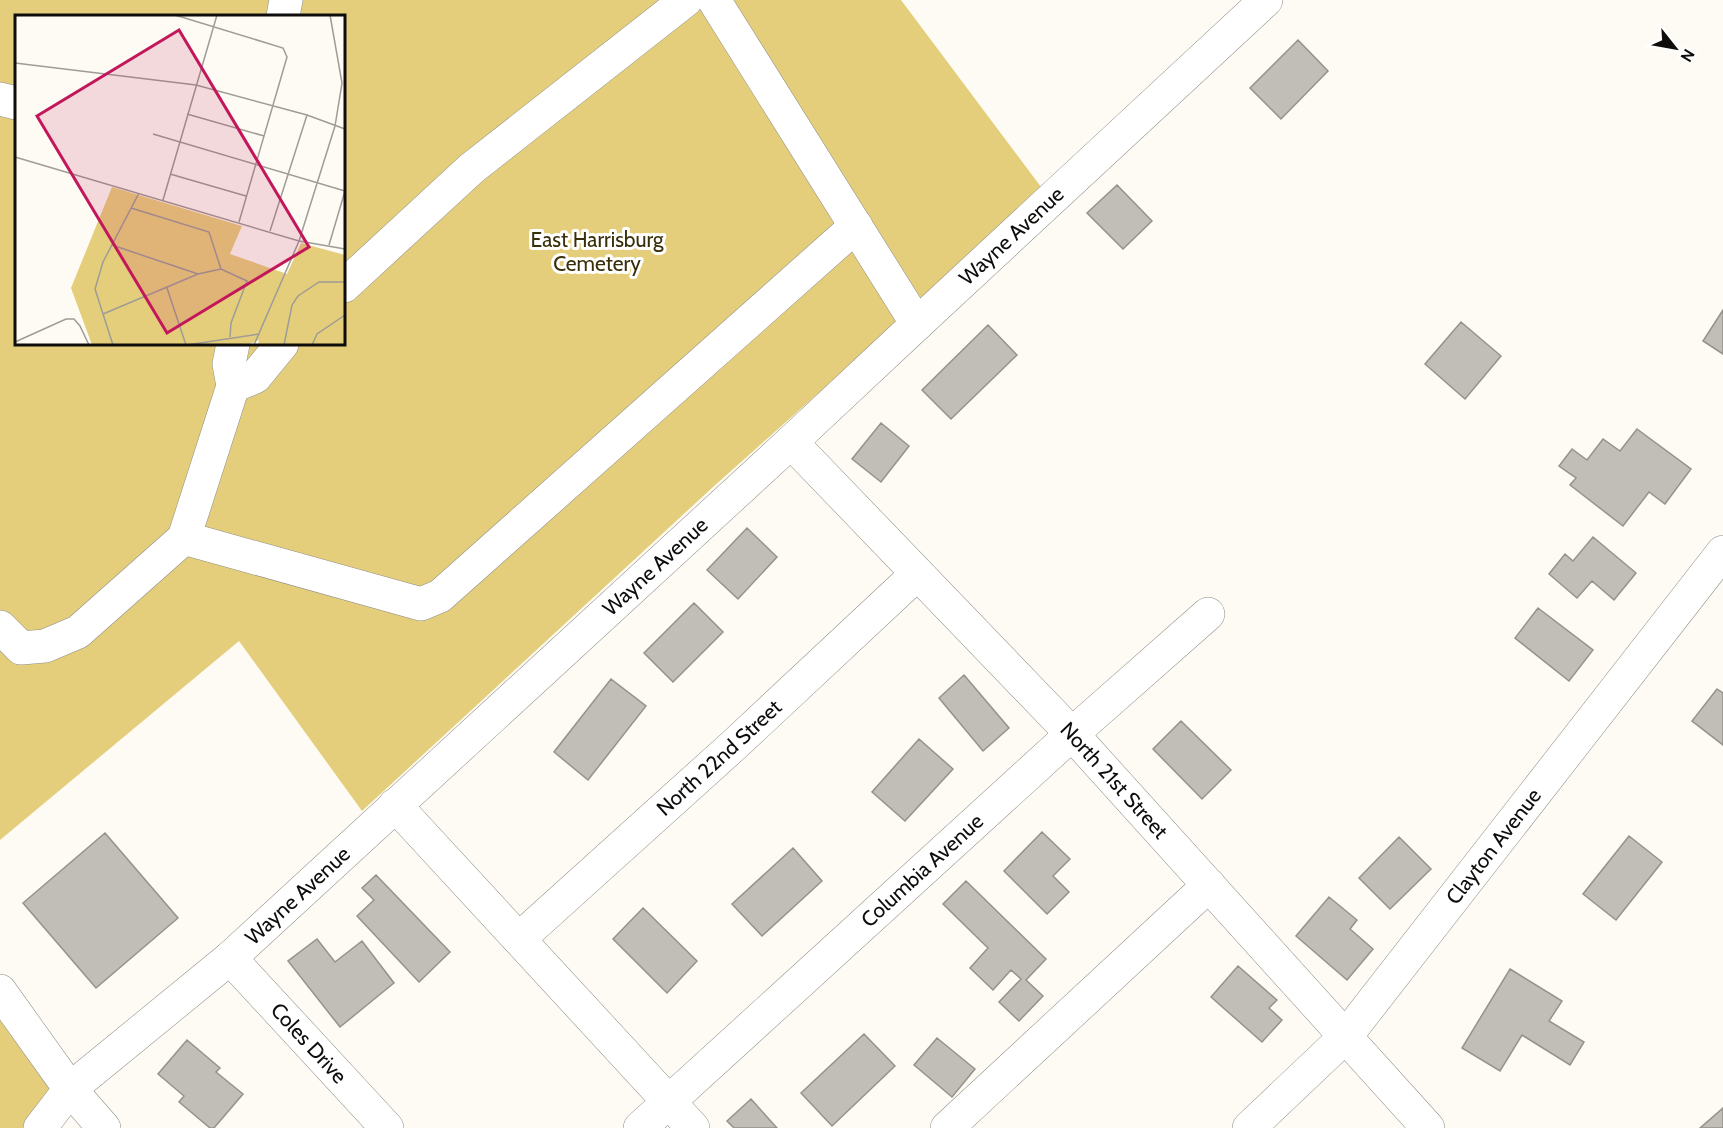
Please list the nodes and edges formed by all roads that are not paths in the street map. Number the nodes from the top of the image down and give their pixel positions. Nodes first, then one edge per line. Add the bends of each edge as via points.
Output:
1 (286, 0) edge
2 (686, 0) edge
3 (714, 0) edge
4 (1266, 0) edge
5 (284, 15) edge
6 (0, 99) edge
7 (15, 103) edge
8 (856, 226) junction
9 (345, 285) edge
10 (917, 324) junction
11 (232, 345) edge
12 (281, 345) edge
13 (233, 386) junction
14 (791, 442) junction
15 (184, 538) junction
16 (1723, 552) edge
17 (917, 574) junction
18 (1208, 614) dead end
19 (0, 627) edge
20 (1072, 734) junction
21 (395, 805) junction
22 (1209, 885) junction
23 (519, 939) junction
24 (230, 958) junction
25 (0, 991) edge
26 (1346, 1036) junction
27 (70, 1089) junction
28 (668, 1100) junction
29 (40, 1128) edge
30 (104, 1128) edge
31 (387, 1128) edge
32 (640, 1128) edge
33 (693, 1128) edge
34 (947, 1128) edge
35 (1249, 1128) edge
36 (1428, 1128) edge

1 - 5 street
2 - 9 street via 471,168
3 - 8 street
4 - 10 street, Wayne Avenue
6 - 7 street
8 - 10 street
8 - 15 street via 440,596 421,604
10 - 14 street, Wayne Avenue
11 - 13 street via 229,364
12 - 13 street via 255,377
13 - 15 street
14 - 17 street, North 21st Street
14 - 21 street, Wayne Avenue
15 - 19 street via 78,632 45,646 21,648
16 - 26 street, Clayton Avenue
17 - 20 street, North 21st Street
17 - 23 street, North 22nd Street
18 - 20 street, Columbia Avenue
20 - 22 street, North 21st Street
20 - 28 street, Columbia Avenue
21 - 23 street
21 - 24 street, Wayne Avenue
22 - 26 street, North 21st Street
22 - 34 street
23 - 28 street
24 - 27 street, Wayne Avenue
24 - 31 street, Coles Drive
25 - 27 street
26 - 35 street, Clayton Avenue
26 - 36 street, North 21st Street
27 - 29 street, Wayne Avenue
27 - 30 street
28 - 32 street, Columbia Avenue
28 - 33 street

